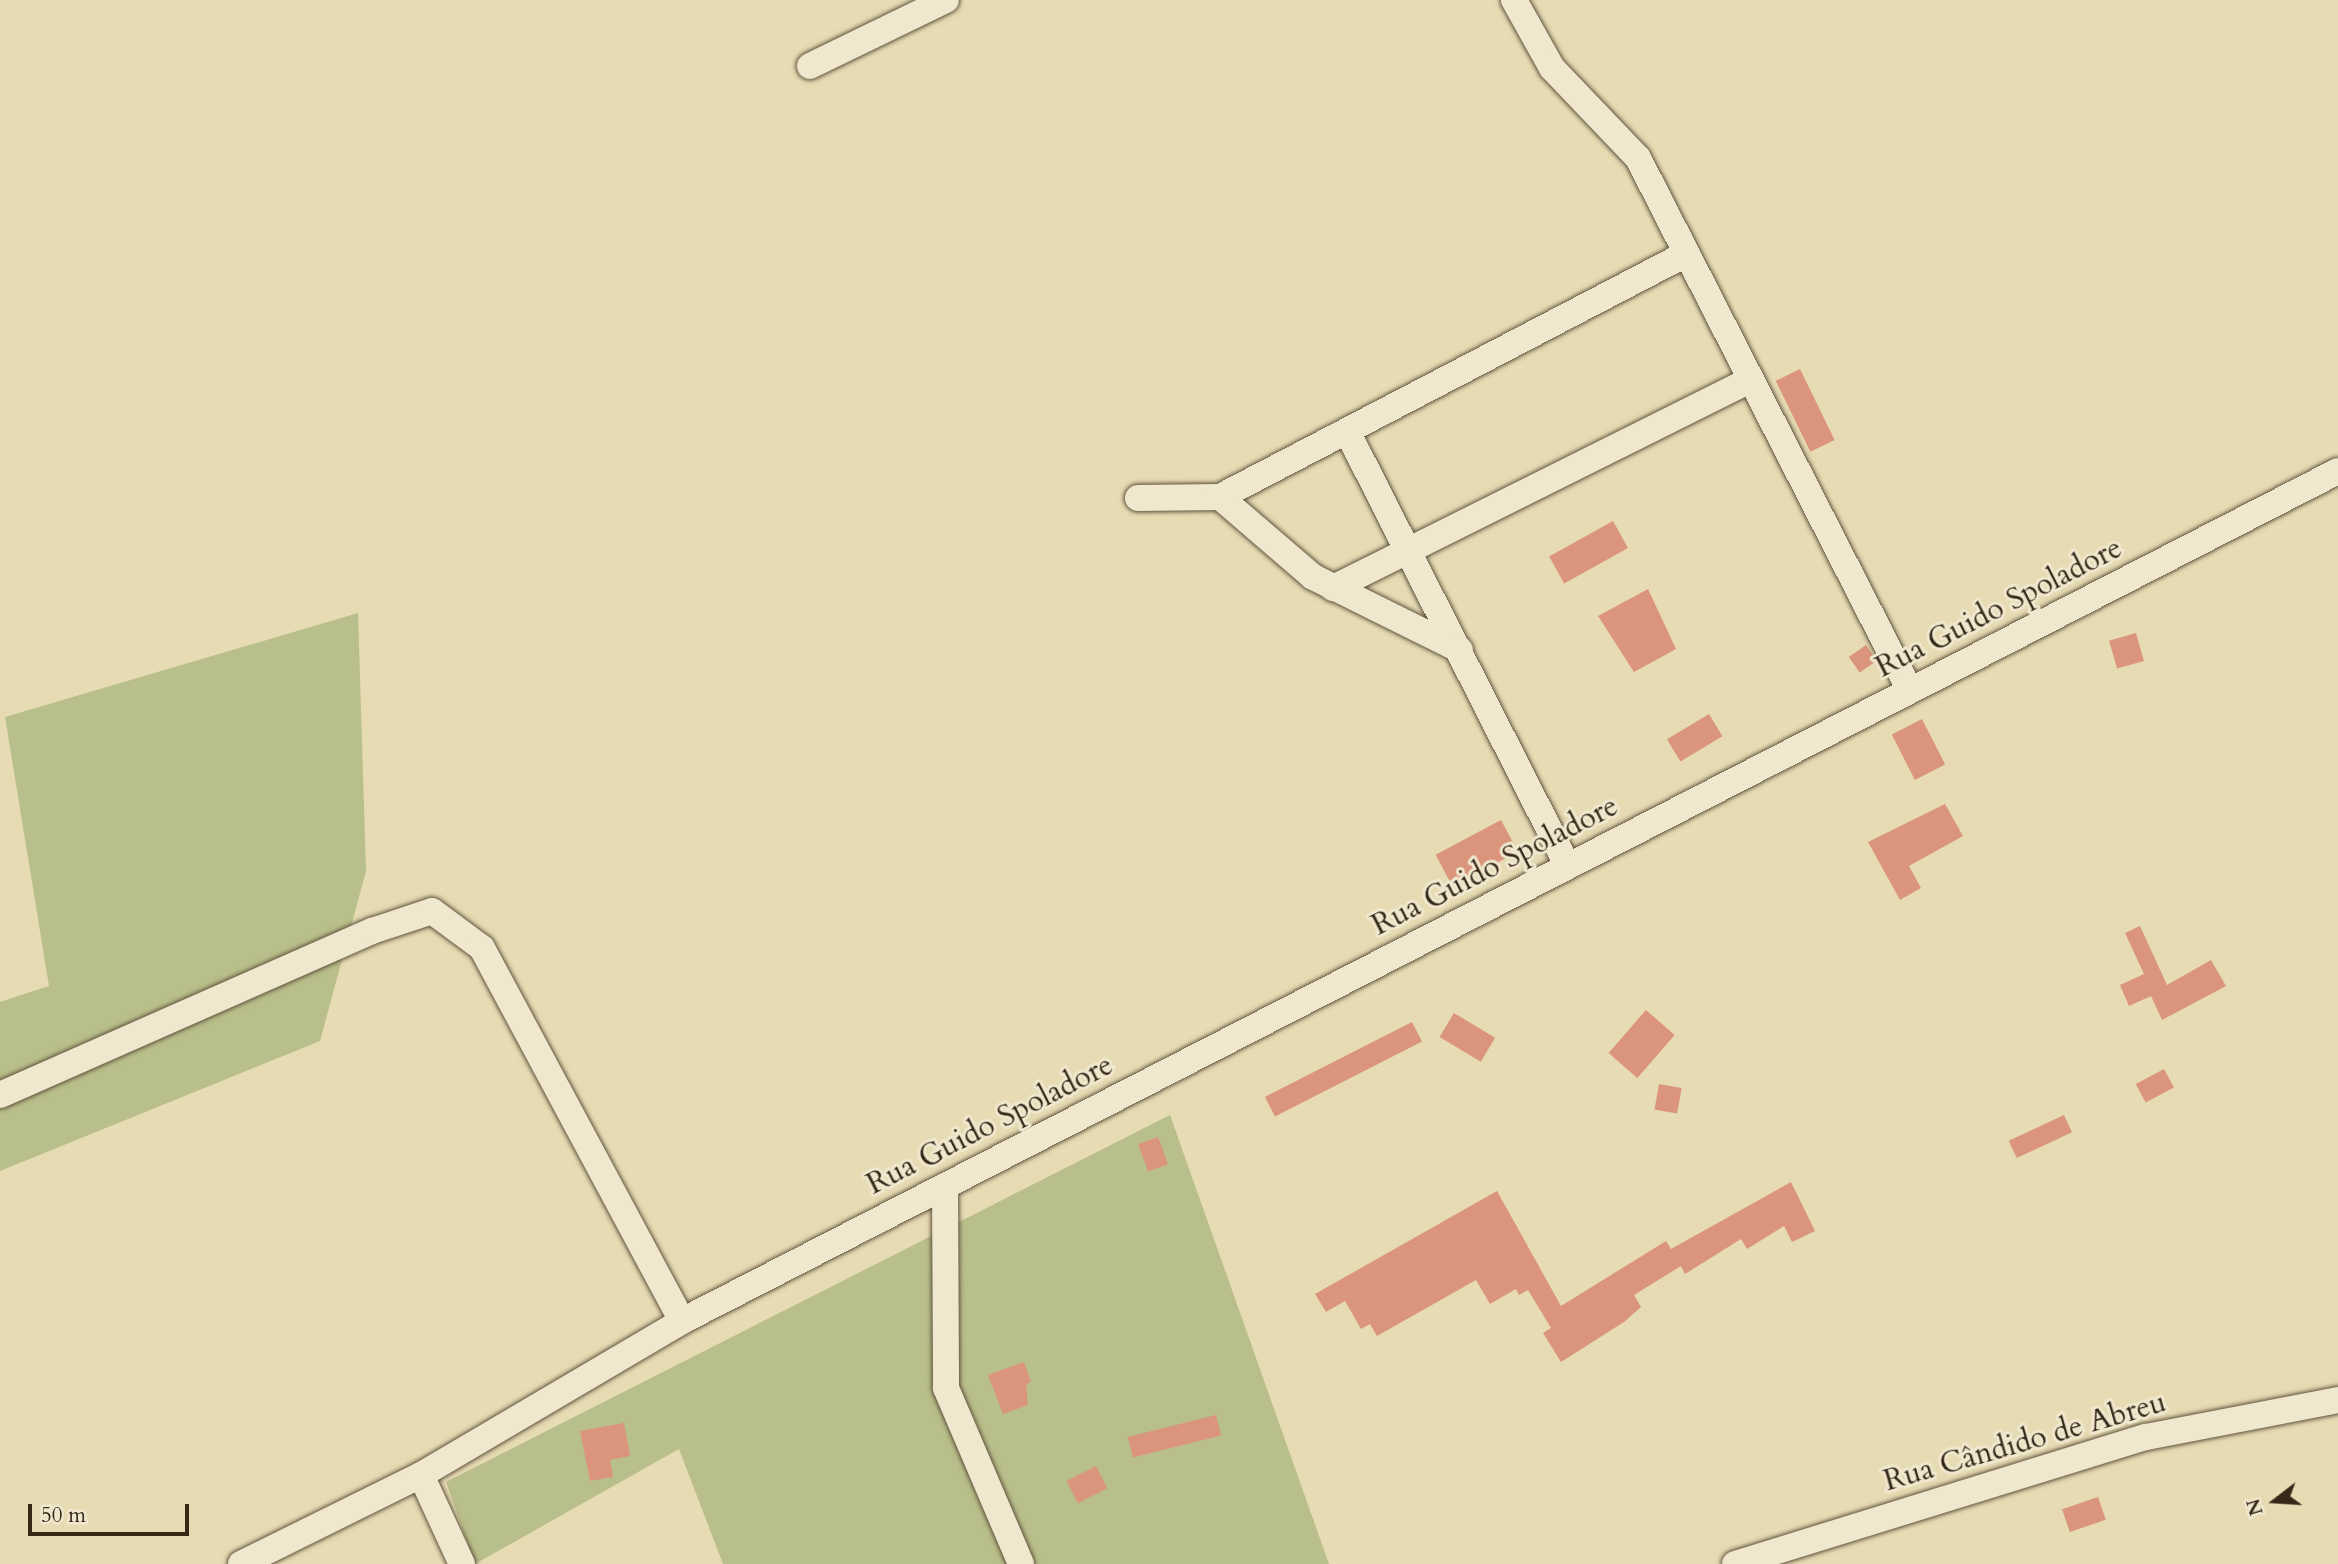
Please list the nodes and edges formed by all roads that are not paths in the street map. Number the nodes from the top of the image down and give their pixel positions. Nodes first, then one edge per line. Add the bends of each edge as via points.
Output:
1 (946, 0) edge
2 (1514, 0) edge
3 (810, 66) dead end
4 (1686, 254) junction
5 (1749, 381) junction
6 (1347, 431) junction
7 (2338, 471) edge
8 (1220, 497) junction
9 (1139, 498) dead end
10 (1409, 550) junction
11 (1333, 588) junction
12 (1460, 650) junction
13 (1910, 691) junction
14 (1568, 866) junction
15 (0, 1095) edge
16 (946, 1186) junction
17 (682, 1321) junction
18 (2338, 1400) edge
19 (422, 1475) junction
20 (241, 1564) edge
21 (462, 1564) edge
22 (1021, 1564) edge
23 (1735, 1564) edge

1 - 3 street
2 - 4 street via 1552,68 1638,158
4 - 5 street
4 - 6 street
5 - 10 street
5 - 13 street
6 - 8 street
6 - 10 street
7 - 13 street, Rua Guido Spoladore
8 - 9 street
8 - 11 street via 1313,578
10 - 11 street
10 - 12 street
11 - 12 street
12 - 14 street
13 - 14 street, Rua Guido Spoladore
14 - 16 street, Rua Guido Spoladore
15 - 17 street via 372,931 432,911 482,947
16 - 17 street, Rua Guido Spoladore
16 - 22 street via 946,1388
17 - 19 street, Rua Guido Spoladore
18 - 23 street, Rua Cândido de Abreu via 2146,1437
19 - 20 street, Rua Guido Spoladore
19 - 21 street

